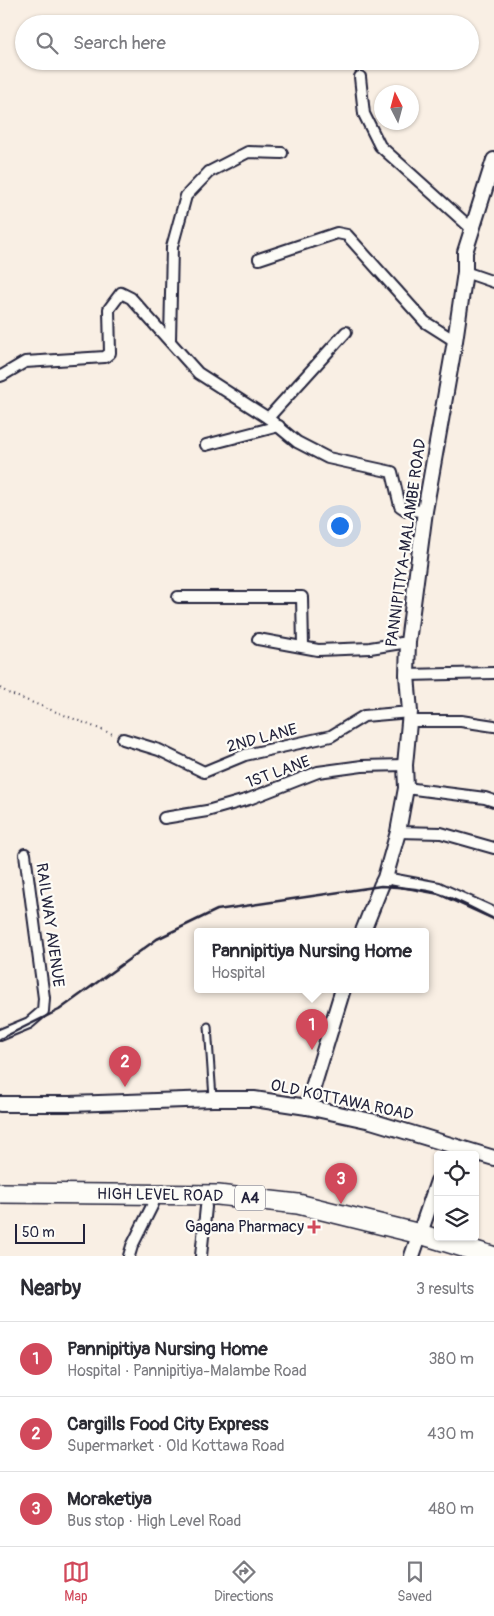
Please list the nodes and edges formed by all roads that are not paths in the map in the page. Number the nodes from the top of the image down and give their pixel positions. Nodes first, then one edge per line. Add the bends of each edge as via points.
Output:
1 (360, 78) dead end
2 (282, 152) dead end
3 (494, 160) edge
4 (489, 194) edge
5 (472, 229) junction
6 (259, 259) dead end
7 (465, 272) junction
8 (494, 282) edge
9 (346, 332) dead end
10 (170, 340) junction
11 (455, 341) junction
12 (0, 376) edge
13 (268, 418) junction
14 (278, 426) junction
15 (206, 445) dead end
16 (425, 511) junction
17 (178, 597) dead end
18 (258, 639) dead end
19 (408, 642) junction
20 (303, 646) junction
21 (494, 673) edge
22 (407, 675) junction
23 (410, 717) junction
24 (494, 726) edge
25 (123, 738) road end
26 (405, 765) junction
27 (406, 788) junction
28 (494, 800) edge
29 (164, 818) dead end
30 (398, 832) junction
31 (494, 848) edge
32 (25, 854) dead end
33 (385, 878) junction
34 (494, 913) edge
35 (364, 928) edge
36 (342, 993) edge
37 (208, 1026) dead end
38 (0, 1035) edge
39 (213, 1099) junction
40 (0, 1104) edge
41 (307, 1108) junction
42 (451, 1150) edge
43 (494, 1158) edge
44 (0, 1193) edge
45 (434, 1193) edge
46 (0, 1202) edge
47 (153, 1204) junction
48 (206, 1207) junction
49 (416, 1245) edge
50 (130, 1256) edge
51 (200, 1256) edge
52 (450, 1256) edge
53 (492, 1256) edge

1 - 5 street via 364,114 380,146
2 - 10 street via 248,152 209,172 186,196 172,247
3 - 4 street, PANNIPITIYA-MALAMBE ROAD
4 - 5 street, PANNIPITIYA-MALAMBE ROAD
5 - 7 street, PANNIPITIYA-MALAMBE ROAD via 465,252
6 - 11 street via 337,233 347,234 424,322
7 - 8 street
7 - 11 street, PANNIPITIYA-MALAMBE ROAD
9 - 13 street
10 - 12 street via 131,298 122,293 109,309 110,354 105,357 25,362
10 - 13 street via 198,373
11 - 16 street, PANNIPITIYA-MALAMBE ROAD
13 - 14 street
14 - 15 street
14 - 16 street via 297,442 328,458 392,472 400,506 406,510
16 - 19 street, PANNIPITIYA-MALAMBE ROAD
17 - 20 street via 302,597
18 - 20 street
19 - 20 street via 318,650
19 - 22 street, PANNIPITIYA-MALAMBE ROAD
21 - 22 street
22 - 23 street, PANNIPITIYA-MALAMBE ROAD
23 - 24 street, 2ND LANE
23 - 25 street, 2ND LANE via 364,716 331,736 245,755 204,772 159,750
23 - 26 street, PANNIPITIYA-MALAMBE ROAD
26 - 27 street, PANNIPITIYA-MALAMBE ROAD
26 - 29 street, 1ST LANE via 318,772 249,799 207,811
27 - 28 street
27 - 30 street, PANNIPITIYA-MALAMBE ROAD
30 - 31 street via 441,833
30 - 33 street, PANNIPITIYA-MALAMBE ROAD
32 - 38 street, RAILWAY AVENUE via 44,998 42,1011 29,1023
33 - 34 street via 439,888
33 - 35 street, PANNIPITIYA-MALAMBE ROAD
36 - 41 street
37 - 39 lane
39 - 40 street, OLD KOTTAWA ROAD
39 - 41 street, OLD KOTTAWA ROAD via 254,1099
41 - 42 street, OLD KOTTAWA ROAD via 371,1121
42 - 43 street, OLD KOTTAWA ROAD
44 - 49 highway, HIGH LEVEL ROAD / A4 via 218,1195 298,1204
45 - 49 street
46 - 47 highway, HIGH LEVEL ROAD / A4
47 - 48 highway, HIGH LEVEL ROAD / A4
47 - 50 street
48 - 49 highway, HIGH LEVEL ROAD / A4 via 283,1212
48 - 51 street
49 - 52 highway, HIGH LEVEL ROAD / A4
49 - 53 highway, HIGH LEVEL ROAD / A4

